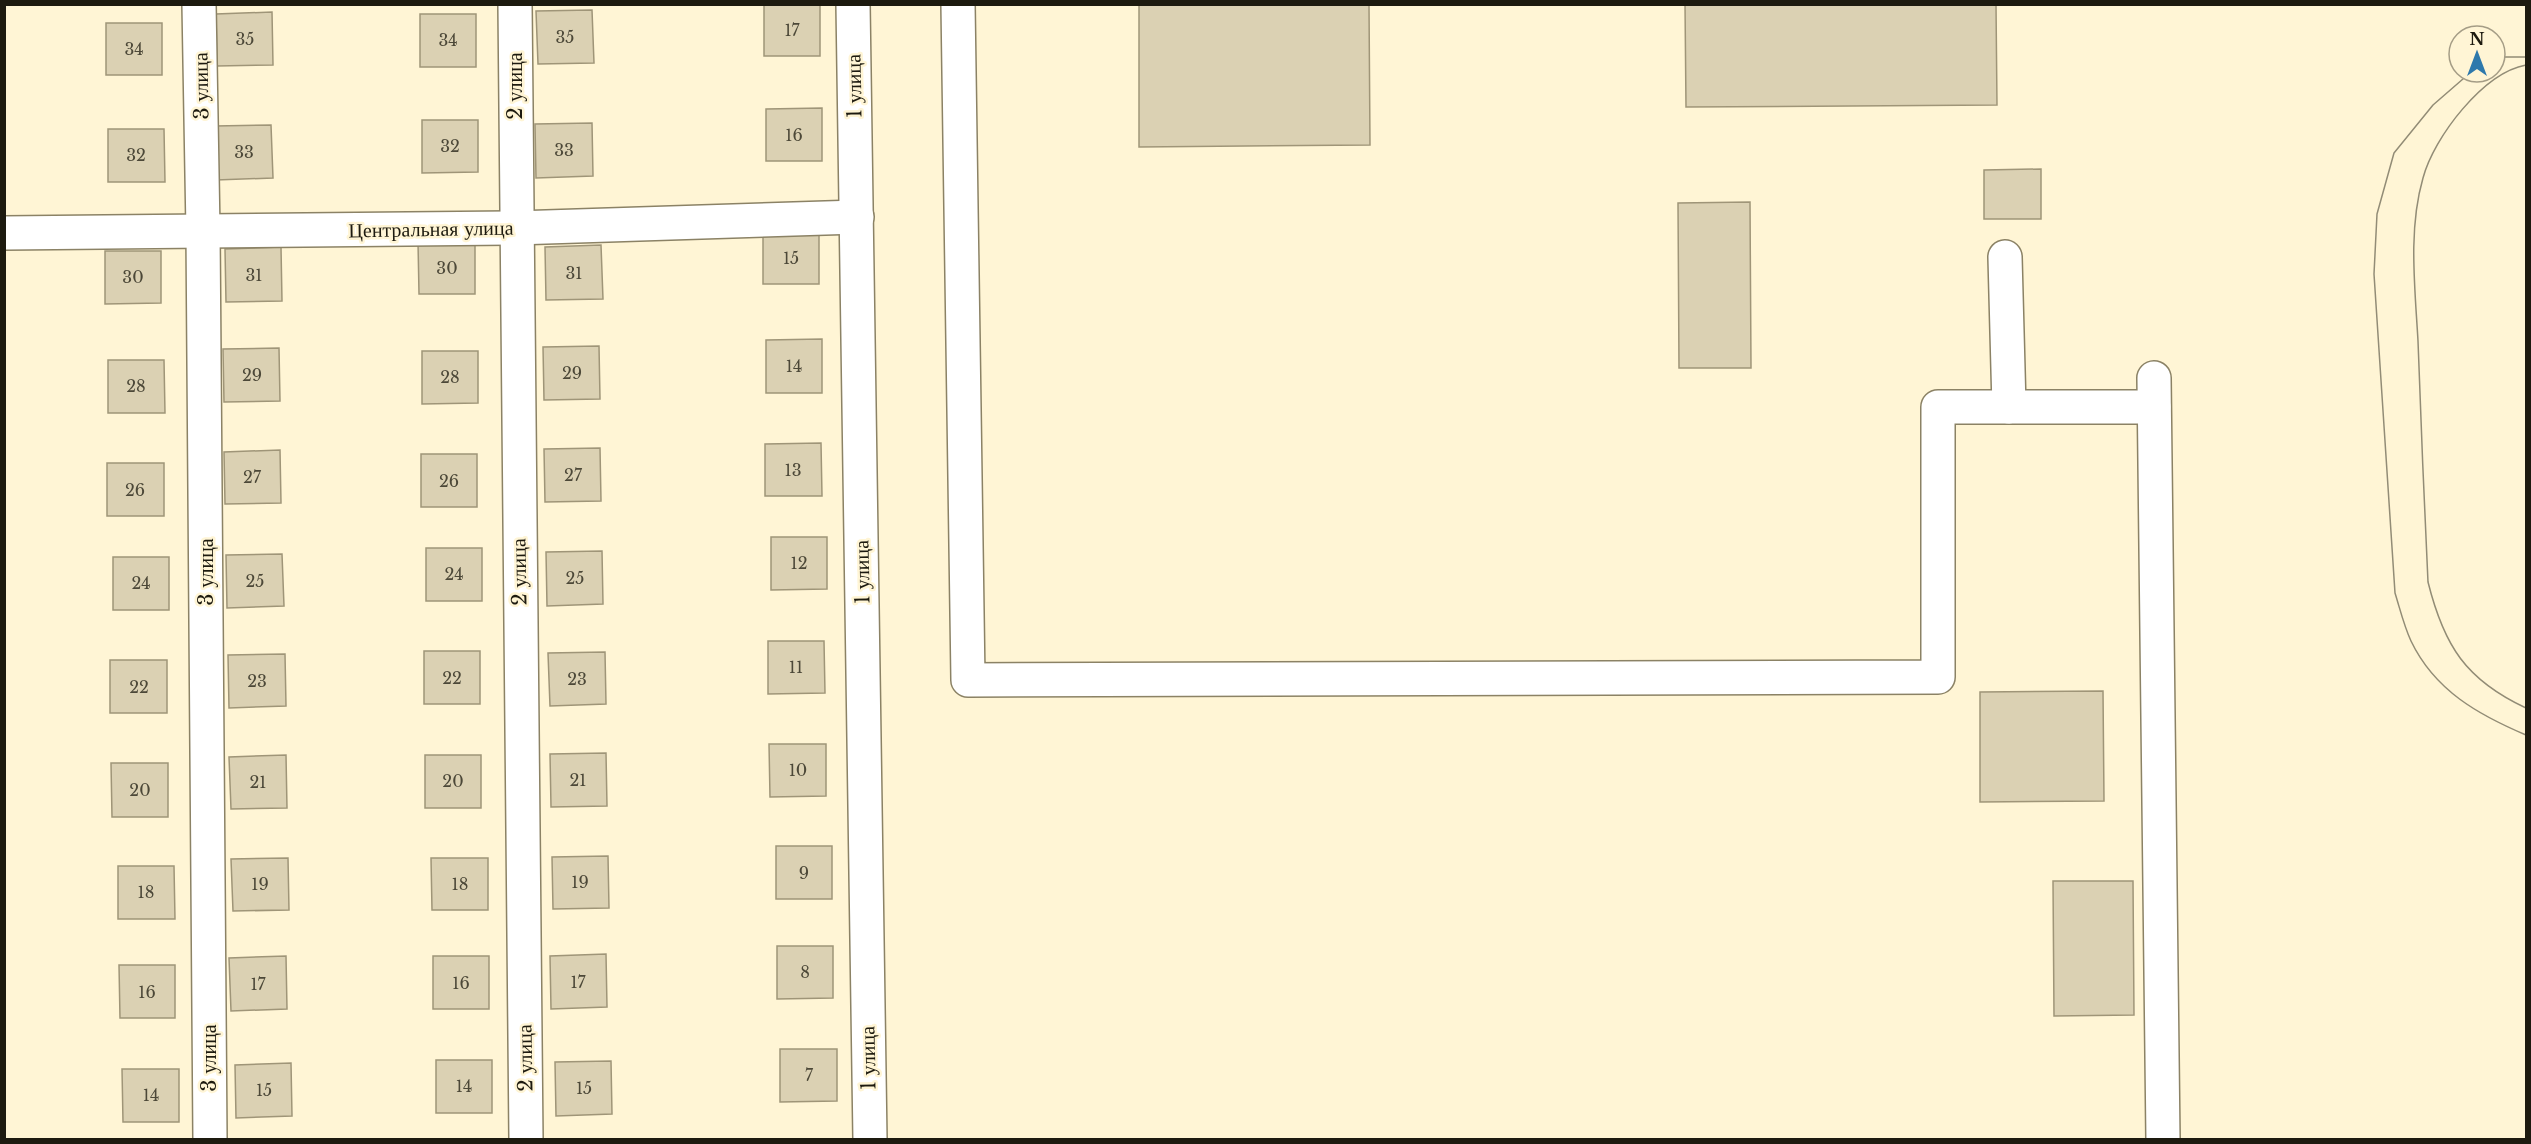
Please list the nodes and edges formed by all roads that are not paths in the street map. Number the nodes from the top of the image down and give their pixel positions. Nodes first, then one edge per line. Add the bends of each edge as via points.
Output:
1 (199, 4) edge
2 (515, 4) edge
3 (853, 4) edge
4 (958, 4) edge
5 (856, 217) junction
6 (515, 228) junction
7 (203, 231) junction
8 (4, 233) edge
9 (2005, 257) dead end
10 (2009, 407) junction
11 (210, 1140) edge
12 (526, 1140) edge
13 (870, 1140) edge
14 (2163, 1140) edge

1 - 7 street, 3 улица
2 - 6 street, 2 улица
3 - 5 street, 1 улица
4 - 10 street via 968,680 1938,678 1938,407
5 - 6 street, Центральная улица
5 - 13 street, 1 улица
6 - 7 street, Центральная улица
6 - 12 street, 2 улица
7 - 8 street, Центральная улица
7 - 11 street, 3 улица
9 - 10 street
10 - 14 street via 2154,392

